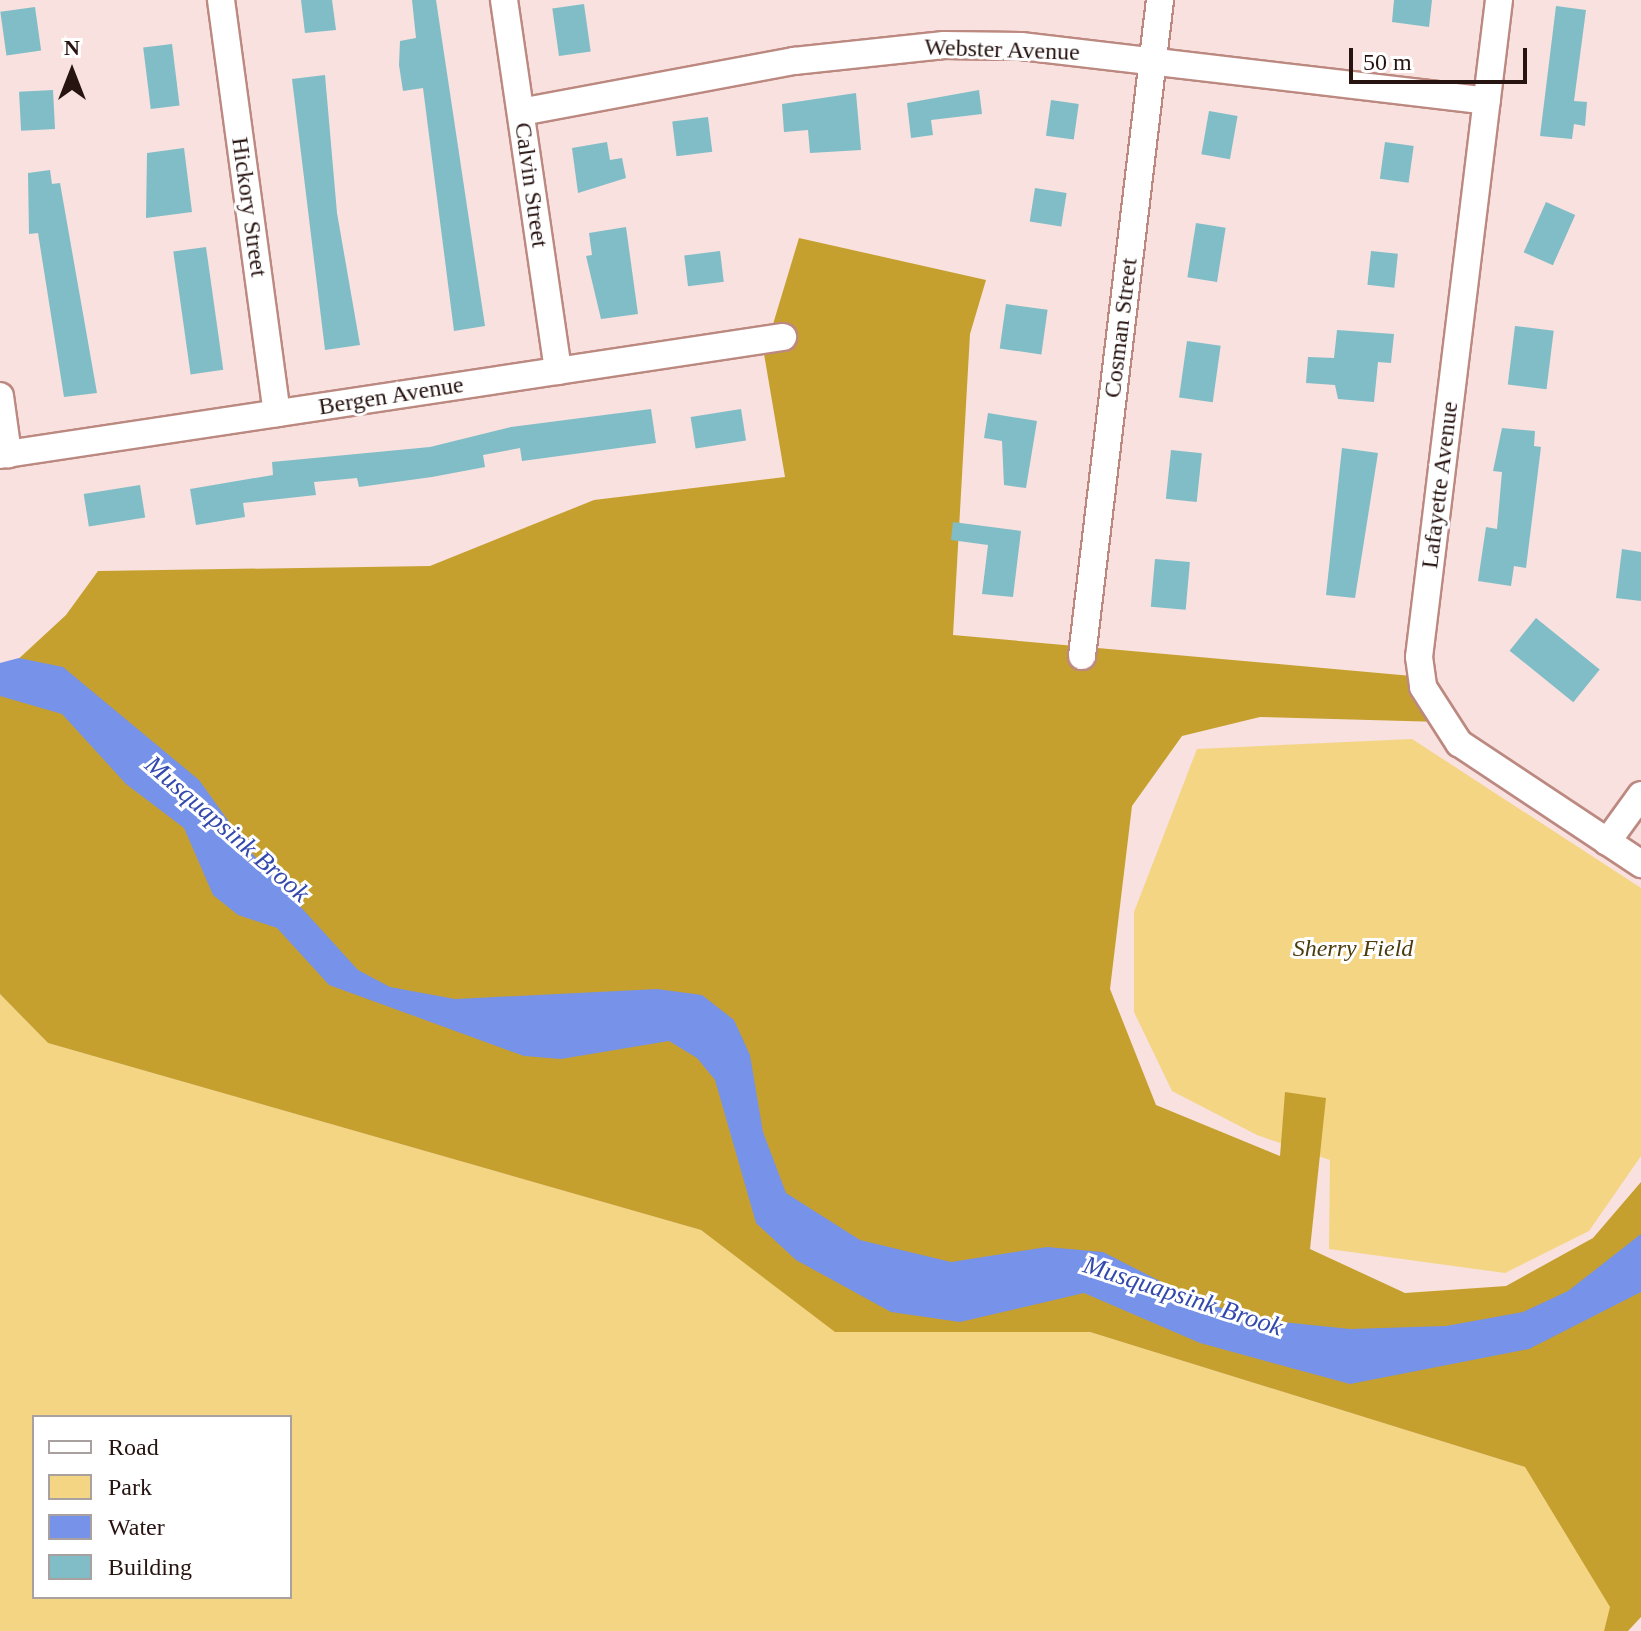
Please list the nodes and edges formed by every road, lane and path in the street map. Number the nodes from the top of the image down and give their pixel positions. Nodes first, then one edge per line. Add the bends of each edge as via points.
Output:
1 (221, 0) edge
2 (504, 0) edge
3 (1160, 0) edge
4 (1499, 0) edge
5 (1153, 61) junction
6 (1487, 101) junction
7 (521, 112) junction
8 (783, 337) dead end
9 (558, 371) junction
10 (0, 396) edge
11 (277, 413) junction
12 (4, 455) edge
13 (1082, 656) dead end
14 (1641, 795) edge
15 (1607, 842) junction
16 (1641, 864) edge

1 - 11 street, Hickory Street
2 - 7 street, Calvin Street
3 - 5 street, Cosman Street
4 - 6 street, Lafayette Avenue
5 - 6 street, Webster Avenue
5 - 7 street, Webster Avenue via 1021,46 867,50
5 - 13 street, Cosman Street
6 - 15 street, Lafayette Avenue via 1419,657 1423,687 1459,743
7 - 9 street, Calvin Street
8 - 9 street, Bergen Avenue
9 - 11 street, Bergen Avenue
10 - 12 street
11 - 12 street, Bergen Avenue
14 - 15 street
15 - 16 street, Lafayette Avenue

